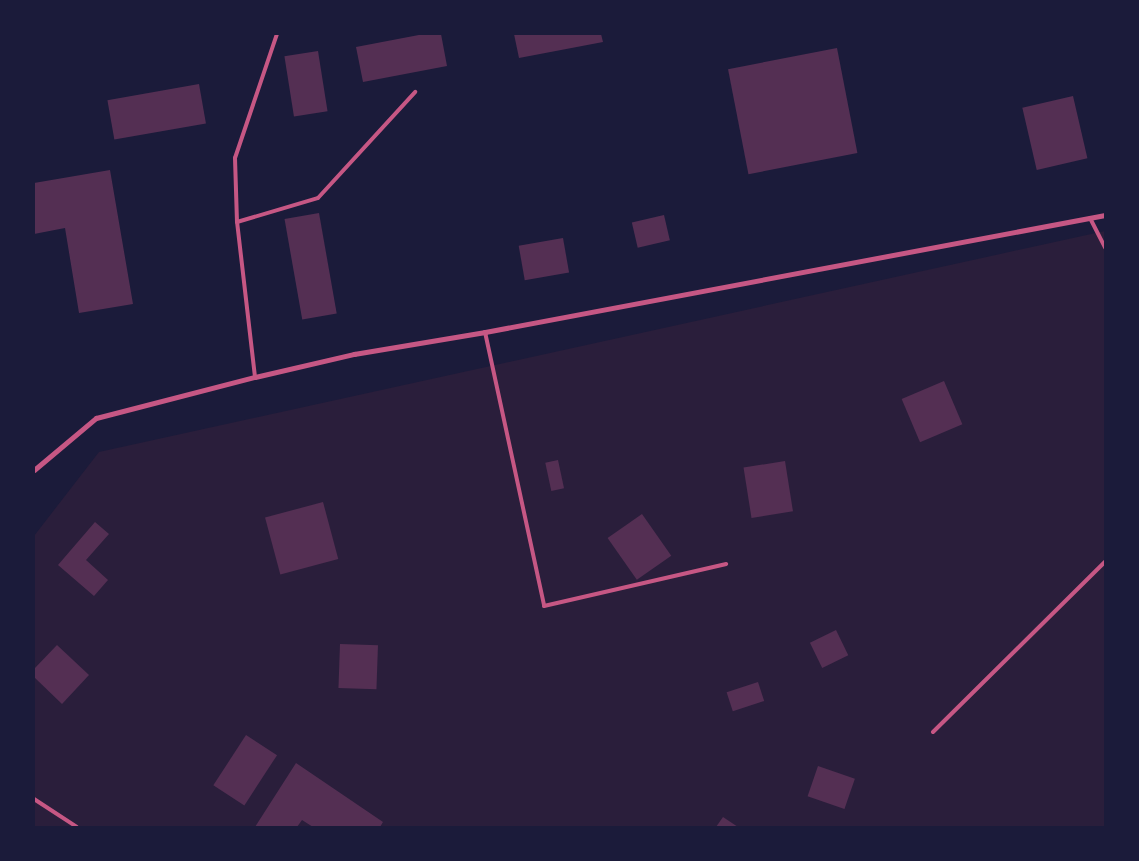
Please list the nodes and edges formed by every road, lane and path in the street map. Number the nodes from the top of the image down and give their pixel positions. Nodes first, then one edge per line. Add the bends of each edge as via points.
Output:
1 (277, 34) edge
2 (415, 92) dead end
3 (1105, 215) edge
4 (1090, 218) junction
5 (236, 222) junction
6 (1105, 247) edge
7 (485, 332) junction
8 (255, 377) junction
9 (34, 470) edge
10 (1105, 562) edge
11 (726, 564) dead end
12 (933, 732) dead end
13 (34, 799) edge
14 (77, 827) edge

1 - 5 lane via 235,158
2 - 5 lane via 318,198
3 - 4 street
4 - 6 lane
4 - 7 street
5 - 8 lane
7 - 8 street via 354,354
7 - 11 lane via 544,606
8 - 9 street via 96,418
10 - 12 lane
13 - 14 lane

